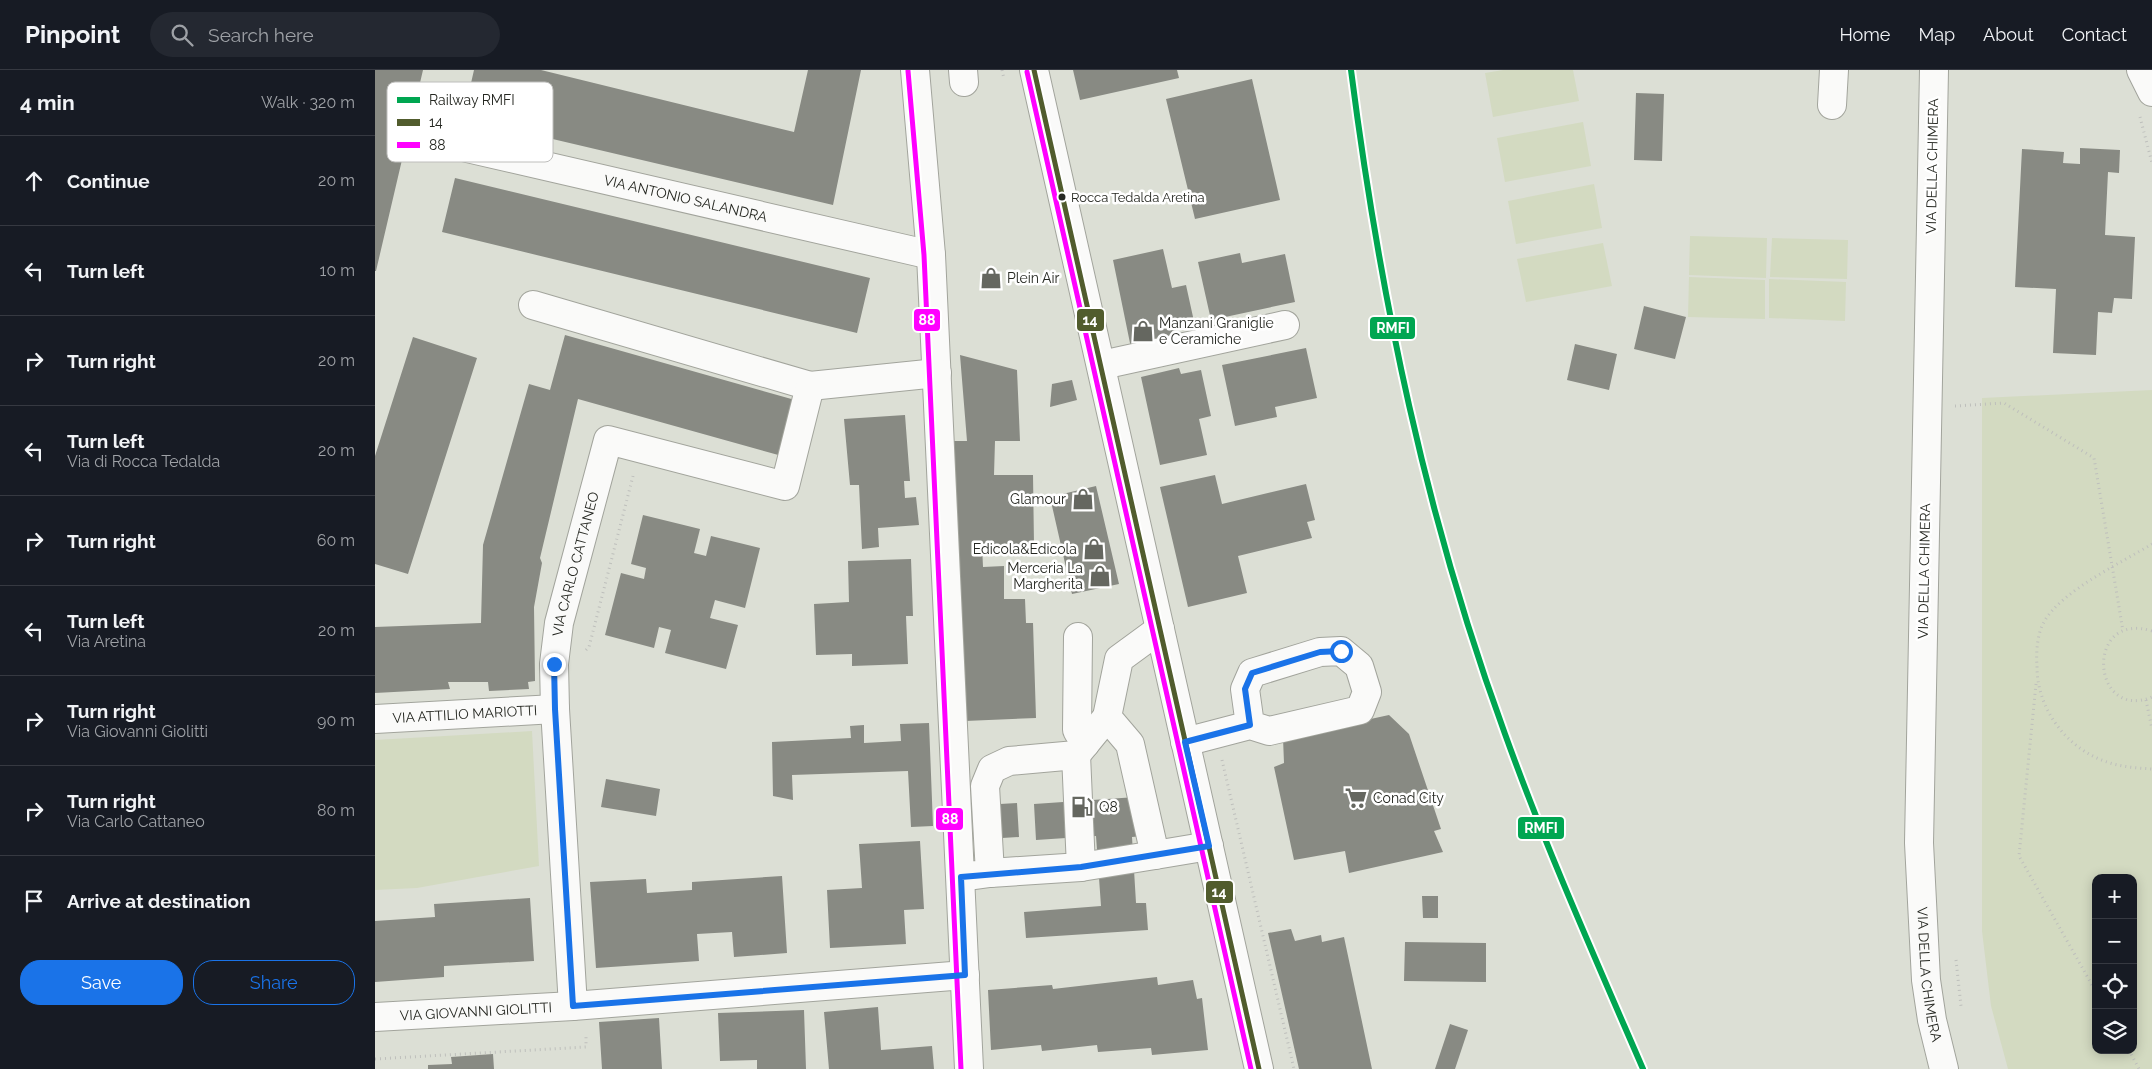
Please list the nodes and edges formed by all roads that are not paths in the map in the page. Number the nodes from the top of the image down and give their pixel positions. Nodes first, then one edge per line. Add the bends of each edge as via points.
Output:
1 (915, 70) edge
2 (1034, 70) edge
3 (1834, 70) edge
4 (1934, 70) edge
5 (2141, 70) edge
6 (2152, 92) edge
7 (1832, 105) dead end
8 (528, 162) edge
9 (931, 255) junction
10 (533, 305) dead end
11 (1285, 325) dead end
12 (1102, 365) junction
13 (937, 374) junction
14 (810, 386) junction
15 (1160, 629) junction
16 (1078, 637) dead end
17 (555, 709) junction
18 (1107, 717) junction
19 (375, 719) edge
20 (1250, 725) dead end
21 (1185, 742) junction
22 (1081, 750) junction
23 (1209, 846) junction
24 (1155, 855) junction
25 (1081, 867) junction
26 (990, 873) junction
27 (961, 877) junction
28 (965, 975) junction
29 (573, 1006) junction
30 (375, 1017) edge
31 (969, 1069) edge
32 (1259, 1069) edge
33 (1944, 1069) edge

1 - 9 street
2 - 12 street
3 - 7 street
4 - 33 street, VIA DELLA CHIMERA via 1919,843 1926,980
5 - 6 street
8 - 9 street, VIA ANTONIO SALANDRA
9 - 13 street
10 - 14 street
11 - 12 street
12 - 15 street
13 - 14 street
13 - 27 street
14 - 17 street, VIA CARLO CATTANEO via 785,486 608,440 559,623 554,664
15 - 18 street via 1119,659
15 - 21 street
16 - 22 street via 1077,730
17 - 19 street, VIA ATTILIO MARIOTTI
17 - 29 street, VIA CARLO CATTANEO
18 - 22 street
18 - 24 street via 1129,744
20 - 21 street
21 - 23 street
22 - 25 street
22 - 26 street via 1009,761 992,769 985,786
23 - 24 street
23 - 32 street
24 - 25 street
25 - 26 street
26 - 27 street
27 - 28 street
28 - 29 street, VIA GIOVANNI GIOLITTI
28 - 31 street
29 - 30 street, VIA GIOVANNI GIOLITTI

